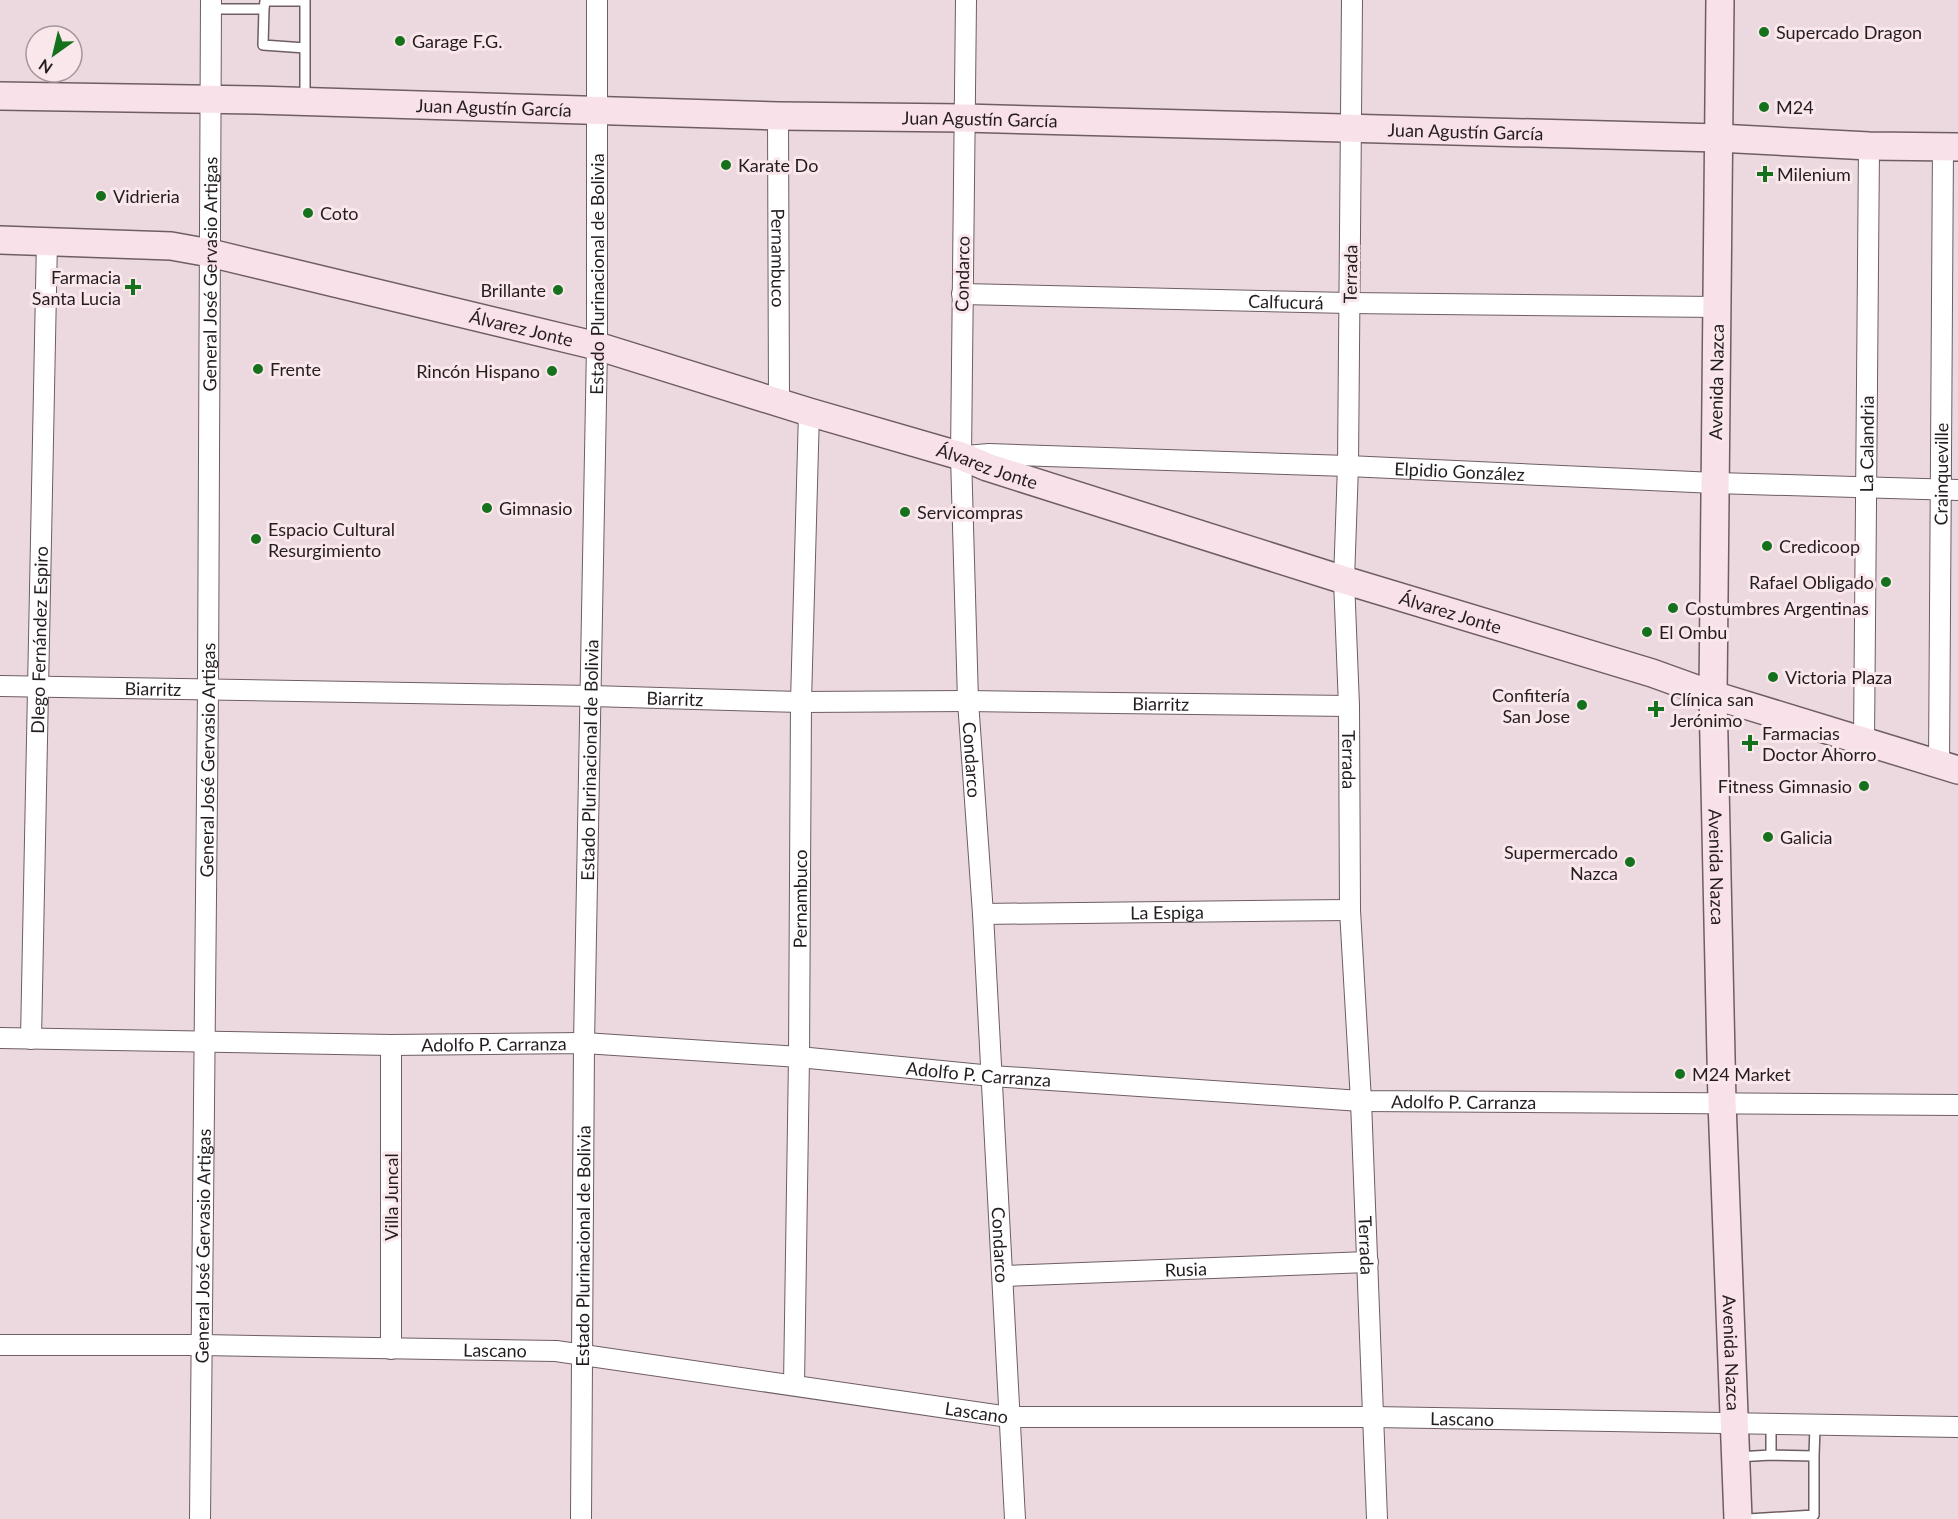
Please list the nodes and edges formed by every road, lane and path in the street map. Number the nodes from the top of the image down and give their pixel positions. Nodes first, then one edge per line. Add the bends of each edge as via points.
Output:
1 (597, 0) edge
2 (966, 0) edge
3 (1352, 0) edge
4 (1720, 0) edge
5 (211, 5) edge
6 (264, 9) junction
7 (305, 48) junction
8 (0, 96) edge
9 (210, 99) junction
10 (305, 101) junction
11 (596, 111) junction
12 (778, 116) junction
13 (964, 118) junction
14 (1352, 129) junction
15 (1718, 138) junction
16 (1869, 146) junction
17 (1951, 146) edge
18 (0, 240) edge
19 (47, 240) junction
20 (210, 253) junction
21 (962, 294) junction
22 (1349, 303) junction
23 (1717, 307) junction
24 (597, 346) junction
25 (779, 401) junction
26 (809, 412) junction
27 (961, 456) junction
28 (1347, 466) junction
29 (1715, 483) junction
30 (1865, 487) junction
31 (1950, 489) edge
32 (1344, 580) junction
33 (0, 686) edge
34 (39, 687) junction
35 (208, 689) junction
36 (1713, 695) junction
37 (591, 696) junction
38 (968, 701) junction
39 (801, 702) junction
40 (1349, 706) junction
41 (1864, 741) junction
42 (1948, 767) edge
43 (1350, 910) junction
44 (983, 914) junction
45 (0, 1038) edge
46 (31, 1039) junction
47 (203, 1042) junction
48 (584, 1043) junction
49 (391, 1045) junction
50 (799, 1057) junction
51 (992, 1076) junction
52 (1361, 1101) junction
53 (1722, 1102) junction
54 (1958, 1105) edge
55 (1368, 1262) junction
56 (1003, 1276) junction
57 (0, 1345) edge
58 (201, 1345) junction
59 (392, 1348) junction
60 (581, 1354) junction
61 (794, 1385) junction
62 (1010, 1417) junction
63 (1373, 1417) junction
64 (1734, 1423) junction
65 (1771, 1423) junction
66 (1815, 1426) junction
67 (1958, 1427) edge
68 (1771, 1455) junction
69 (1814, 1456) junction
70 (1736, 1457) junction
71 (200, 1519) edge
72 (581, 1519) edge
73 (1015, 1519) edge
74 (1377, 1519) edge
75 (1738, 1519) edge
76 (1748, 1519) edge

1 - 11 street, Estado Plurinacional de Bolivia
2 - 13 street, Condarco
3 - 14 street, Terrada
4 - 15 street, Avenida Nazca
5 - 6 lane
5 - 9 street, General José Gervasio Artigas
6 - 7 lane via 263,45
6 - 7 lane via 265,1 305,1
7 - 10 lane
8 - 9 street, Juan Agustín García
9 - 10 street, Juan Agustín García
9 - 20 street, General José Gervasio Artigas
10 - 11 street, Juan Agustín García
11 - 12 street, Juan Agustín García
11 - 24 street, Estado Plurinacional de Bolivia
12 - 13 street, Juan Agustín García
12 - 25 street, Pernambuco
13 - 14 street, Juan Agustín García
13 - 21 street, Condarco
14 - 15 street, Juan Agustín García
14 - 22 street, Terrada
15 - 16 street, Juan Agustín García
15 - 23 street, Avenida Nazca
16 - 17 street, Juan Agustín García
16 - 30 street, La Calandria
17 - 31 street, Crainqueville
18 - 19 street, Álvarez Jonte
19 - 20 street, Álvarez Jonte via 171,246
19 - 34 street, DIego Fernández Espiro
20 - 24 street, Álvarez Jonte
20 - 35 street, General José Gervasio Artigas
21 - 22 street, Calfucurá
21 - 27 street, Condarco
22 - 23 street, Calfucurá
22 - 28 street, Terrada
23 - 29 street, Avenida Nazca
24 - 25 street, Álvarez Jonte
24 - 37 street, Estado Plurinacional de Bolivia
25 - 26 street, Álvarez Jonte
26 - 27 street, Álvarez Jonte
26 - 39 street, Pernambuco
27 - 28 street, Elpidio González
27 - 32 street, Álvarez Jonte
27 - 38 street, Condarco
28 - 29 street, Elpidio González
28 - 32 street, Terrada
29 - 30 street, Elpidio González
29 - 36 street, Avenida Nazca
30 - 31 street, Elpidio González
30 - 41 street, La Calandria
31 - 42 street, Crainqueville
32 - 36 street, Álvarez Jonte
32 - 40 street, Terrada
33 - 34 street, Biarritz
34 - 35 street, Biarritz
34 - 46 street, DIego Fernández Espiro
35 - 37 street, Biarritz
35 - 47 street, General José Gervasio Artigas
36 - 41 street, Álvarez Jonte
36 - 53 street, Avenida Nazca
37 - 39 street, Biarritz
37 - 48 street, Estado Plurinacional de Bolivia
38 - 39 street, Biarritz
38 - 40 street, Biarritz
38 - 44 street, Condarco
39 - 50 street, Pernambuco
40 - 43 street, Terrada
41 - 42 street, Álvarez Jonte
43 - 44 street, La Espiga
43 - 52 street, Terrada
44 - 51 street, Condarco
45 - 46 street, Adolfo P. Carranza
46 - 47 street, Adolfo P. Carranza
47 - 49 street, Adolfo P. Carranza
47 - 58 street, General José Gervasio Artigas
48 - 49 street, Adolfo P. Carranza
48 - 50 street, Adolfo P. Carranza
48 - 60 street, Estado Plurinacional de Bolivia
49 - 59 street, Villa Juncal
50 - 51 street, Adolfo P. Carranza
50 - 61 street, Pernambuco
51 - 52 street, Adolfo P. Carranza
51 - 56 street, Condarco
52 - 53 street, Adolfo P. Carranza
52 - 55 street, Terrada
53 - 54 street, Adolfo P. Carranza
53 - 64 street, Avenida Nazca
55 - 56 street, Rusia
55 - 63 street, Terrada
56 - 62 street, Condarco
57 - 58 street, Lascano
58 - 59 street, Lascano
58 - 71 street, General José Gervasio Artigas
59 - 60 street, Lascano
60 - 61 street, Lascano
60 - 72 street, Estado Plurinacional de Bolivia
61 - 62 street, Lascano
62 - 63 street, Lascano
62 - 73 street, Condarco
63 - 64 street, Lascano
63 - 74 street, Terrada
64 - 65 street, Lascano
64 - 70 street, Avenida Nazca
65 - 66 street, Lascano
65 - 68 lane
66 - 67 street, Lascano
66 - 69 lane
68 - 69 lane
68 - 70 lane
69 - 76 lane via 1814,1515
70 - 75 street, Avenida Nazca

